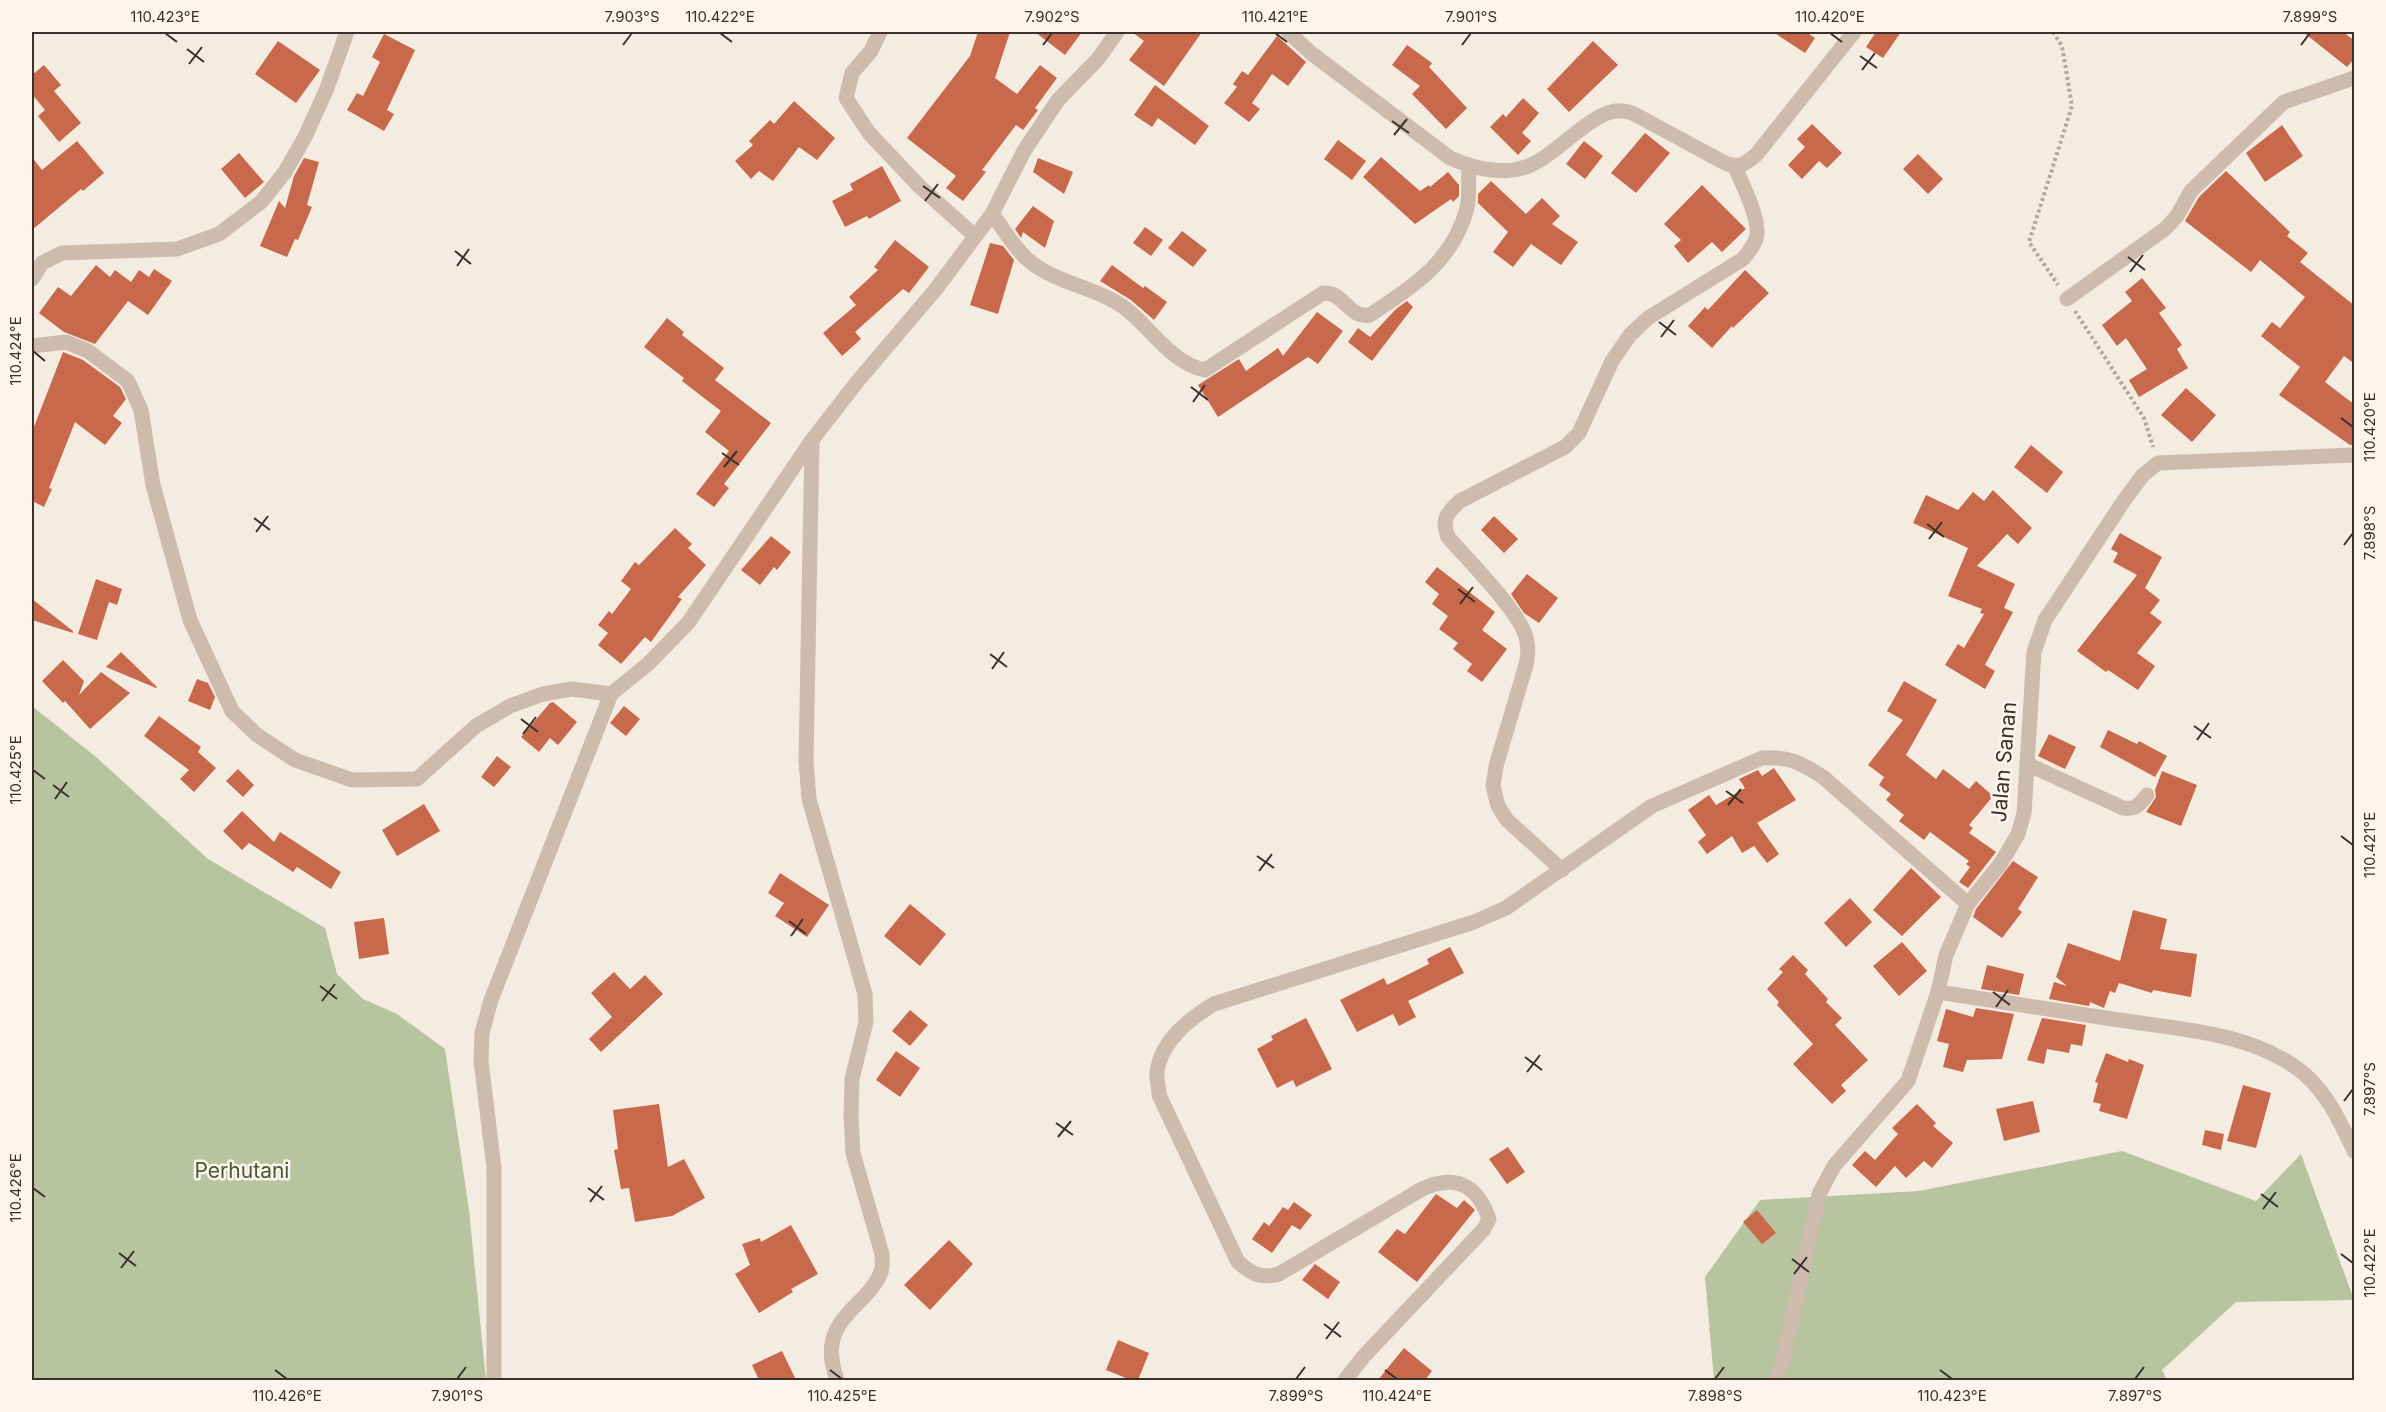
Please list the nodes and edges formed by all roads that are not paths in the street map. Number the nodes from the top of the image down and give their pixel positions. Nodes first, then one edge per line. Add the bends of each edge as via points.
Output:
1 (347, 32) edge
2 (880, 32) edge
3 (1117, 32) edge
4 (1288, 32) edge
5 (1854, 32) edge
6 (2355, 78) edge
7 (1468, 166) junction
8 (1735, 167) junction
9 (992, 214) junction
10 (975, 236) junction
11 (32, 279) edge
12 (2067, 299) road end
13 (32, 346) edge
14 (812, 440) junction
15 (2355, 455) edge
16 (611, 694) junction
17 (2027, 764) junction
18 (2147, 795) dead end
19 (1562, 870) junction
20 (1968, 903) junction
21 (1938, 992) junction
22 (2355, 1150) edge
23 (494, 1380) edge
24 (837, 1380) edge
25 (1345, 1380) edge
26 (1775, 1380) edge

1 - 11 street via 305,137 285,172 261,202 219,234 177,249 62,253 42,263
2 - 10 street via 871,51 852,74 846,98 869,133 919,186
3 - 9 street via 1098,59 1058,99 1024,151
4 - 7 street via 1450,158
5 - 8 street via 1756,155
6 - 12 street via 2284,102 2191,191 2165,229
7 - 8 street via 1508,171 1529,166 1547,158 1597,119 1623,111
7 - 9 street via 1467,206 1458,233 1440,262 1414,286 1362,317 1336,295 1323,293 1205,370 1192,368 1179,359 1113,300 1042,270 1025,257
8 - 19 street via 1755,219 1757,237 1743,259 1648,318 1630,335 1612,361 1579,433 1565,447 1460,501 1448,512 1444,526 1448,537 1518,620 1526,637 1529,652 1493,786 1507,820
9 - 10 street
10 - 14 street
13 - 16 street via 66,342 88,351 129,381 141,410 153,485 190,620 232,711 257,735 295,760 352,780 417,779 476,726 510,706 572,689
14 - 16 street via 688,623 648,664
14 - 24 street via 807,771 810,799 865,994 866,1022 852,1079 852,1144 882,1254 882,1270 875,1284 840,1324 832,1342 831,1360
15 - 17 street, Jalan Sanan via 2158,463 2144,475 2045,620 2034,652
16 - 23 street via 491,999 482,1033 481,1061 494,1168
17 - 18 street via 2123,808 2138,807
17 - 20 street, Jalan Sanan via 2024,813 2018,834 2001,863
19 - 20 street via 1652,806 1762,758 1781,757 1801,763 1823,777
19 - 25 street via 1506,908 1474,922 1214,1004 1189,1019 1167,1046 1157,1071 1159,1095 1238,1262 1251,1273 1266,1278 1279,1274 1437,1182 1466,1185 1484,1206 1489,1219 1484,1229
20 - 21 street, Jalan Sanan via 1946,954
21 - 22 street via 2230,1038 2268,1050 2318,1086
21 - 26 street, Jalan Sanan via 1908,1081 1834,1166 1819,1194 1782,1364

